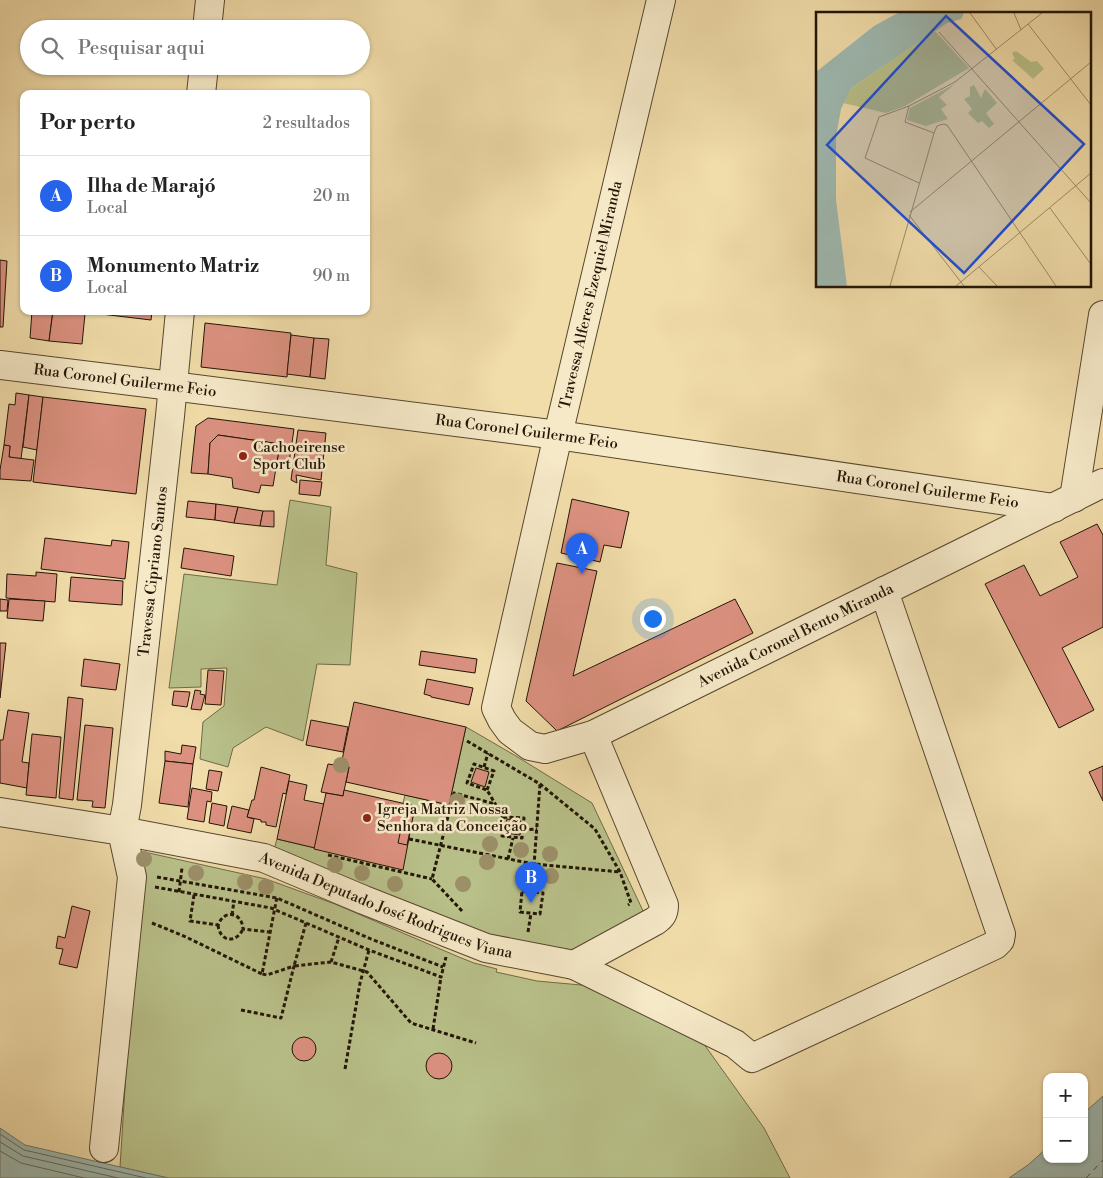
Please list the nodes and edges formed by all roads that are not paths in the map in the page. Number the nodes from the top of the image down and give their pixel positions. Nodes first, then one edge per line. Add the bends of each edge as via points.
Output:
1 (210, 0) edge
2 (661, 0) edge
3 (208, 20) edge
4 (203, 75) edge
5 (201, 90) edge
6 (180, 315) edge
7 (1103, 315) edge
8 (0, 365) edge
9 (172, 386) junction
10 (558, 436) junction
11 (1103, 483) edge
12 (1064, 503) junction
13 (884, 591) junction
14 (496, 708) joint
15 (593, 735) junction
16 (0, 812) edge
17 (122, 831) junction
18 (574, 965) junction
19 (104, 1148) dead end

1 - 3 street
2 - 10 street, Travessa Alferes Ezequiel Miranda
4 - 5 street
6 - 9 street, Travessa Cipriano Santos
7 - 12 street
8 - 9 street, Rua Coronel Guilerme Feio
9 - 10 street, Rua Coronel Guilerme Feio
9 - 17 street, Travessa Cipriano Santos
10 - 12 street, Rua Coronel Guilerme Feio
10 - 14 street, Travessa Alferes Ezequiel Miranda
11 - 12 street, Avenida Coronel Bento Miranda
12 - 13 street, Avenida Coronel Bento Miranda
13 - 15 street, Avenida Coronel Bento Miranda
13 - 18 street, Avenida Deputado José Rodrigues Viana via 1001,934 1000,940 752,1058 735,1044
14 - 15 street, Avenida Coronel Bento Miranda via 510,731 530,746 545,749
15 - 18 street via 664,905 664,912 655,921
16 - 17 street, Avenida Deputado José Rodrigues Viana
17 - 18 street, Avenida Deputado José Rodrigues Viana via 264,858 486,948
17 - 19 street via 132,877

